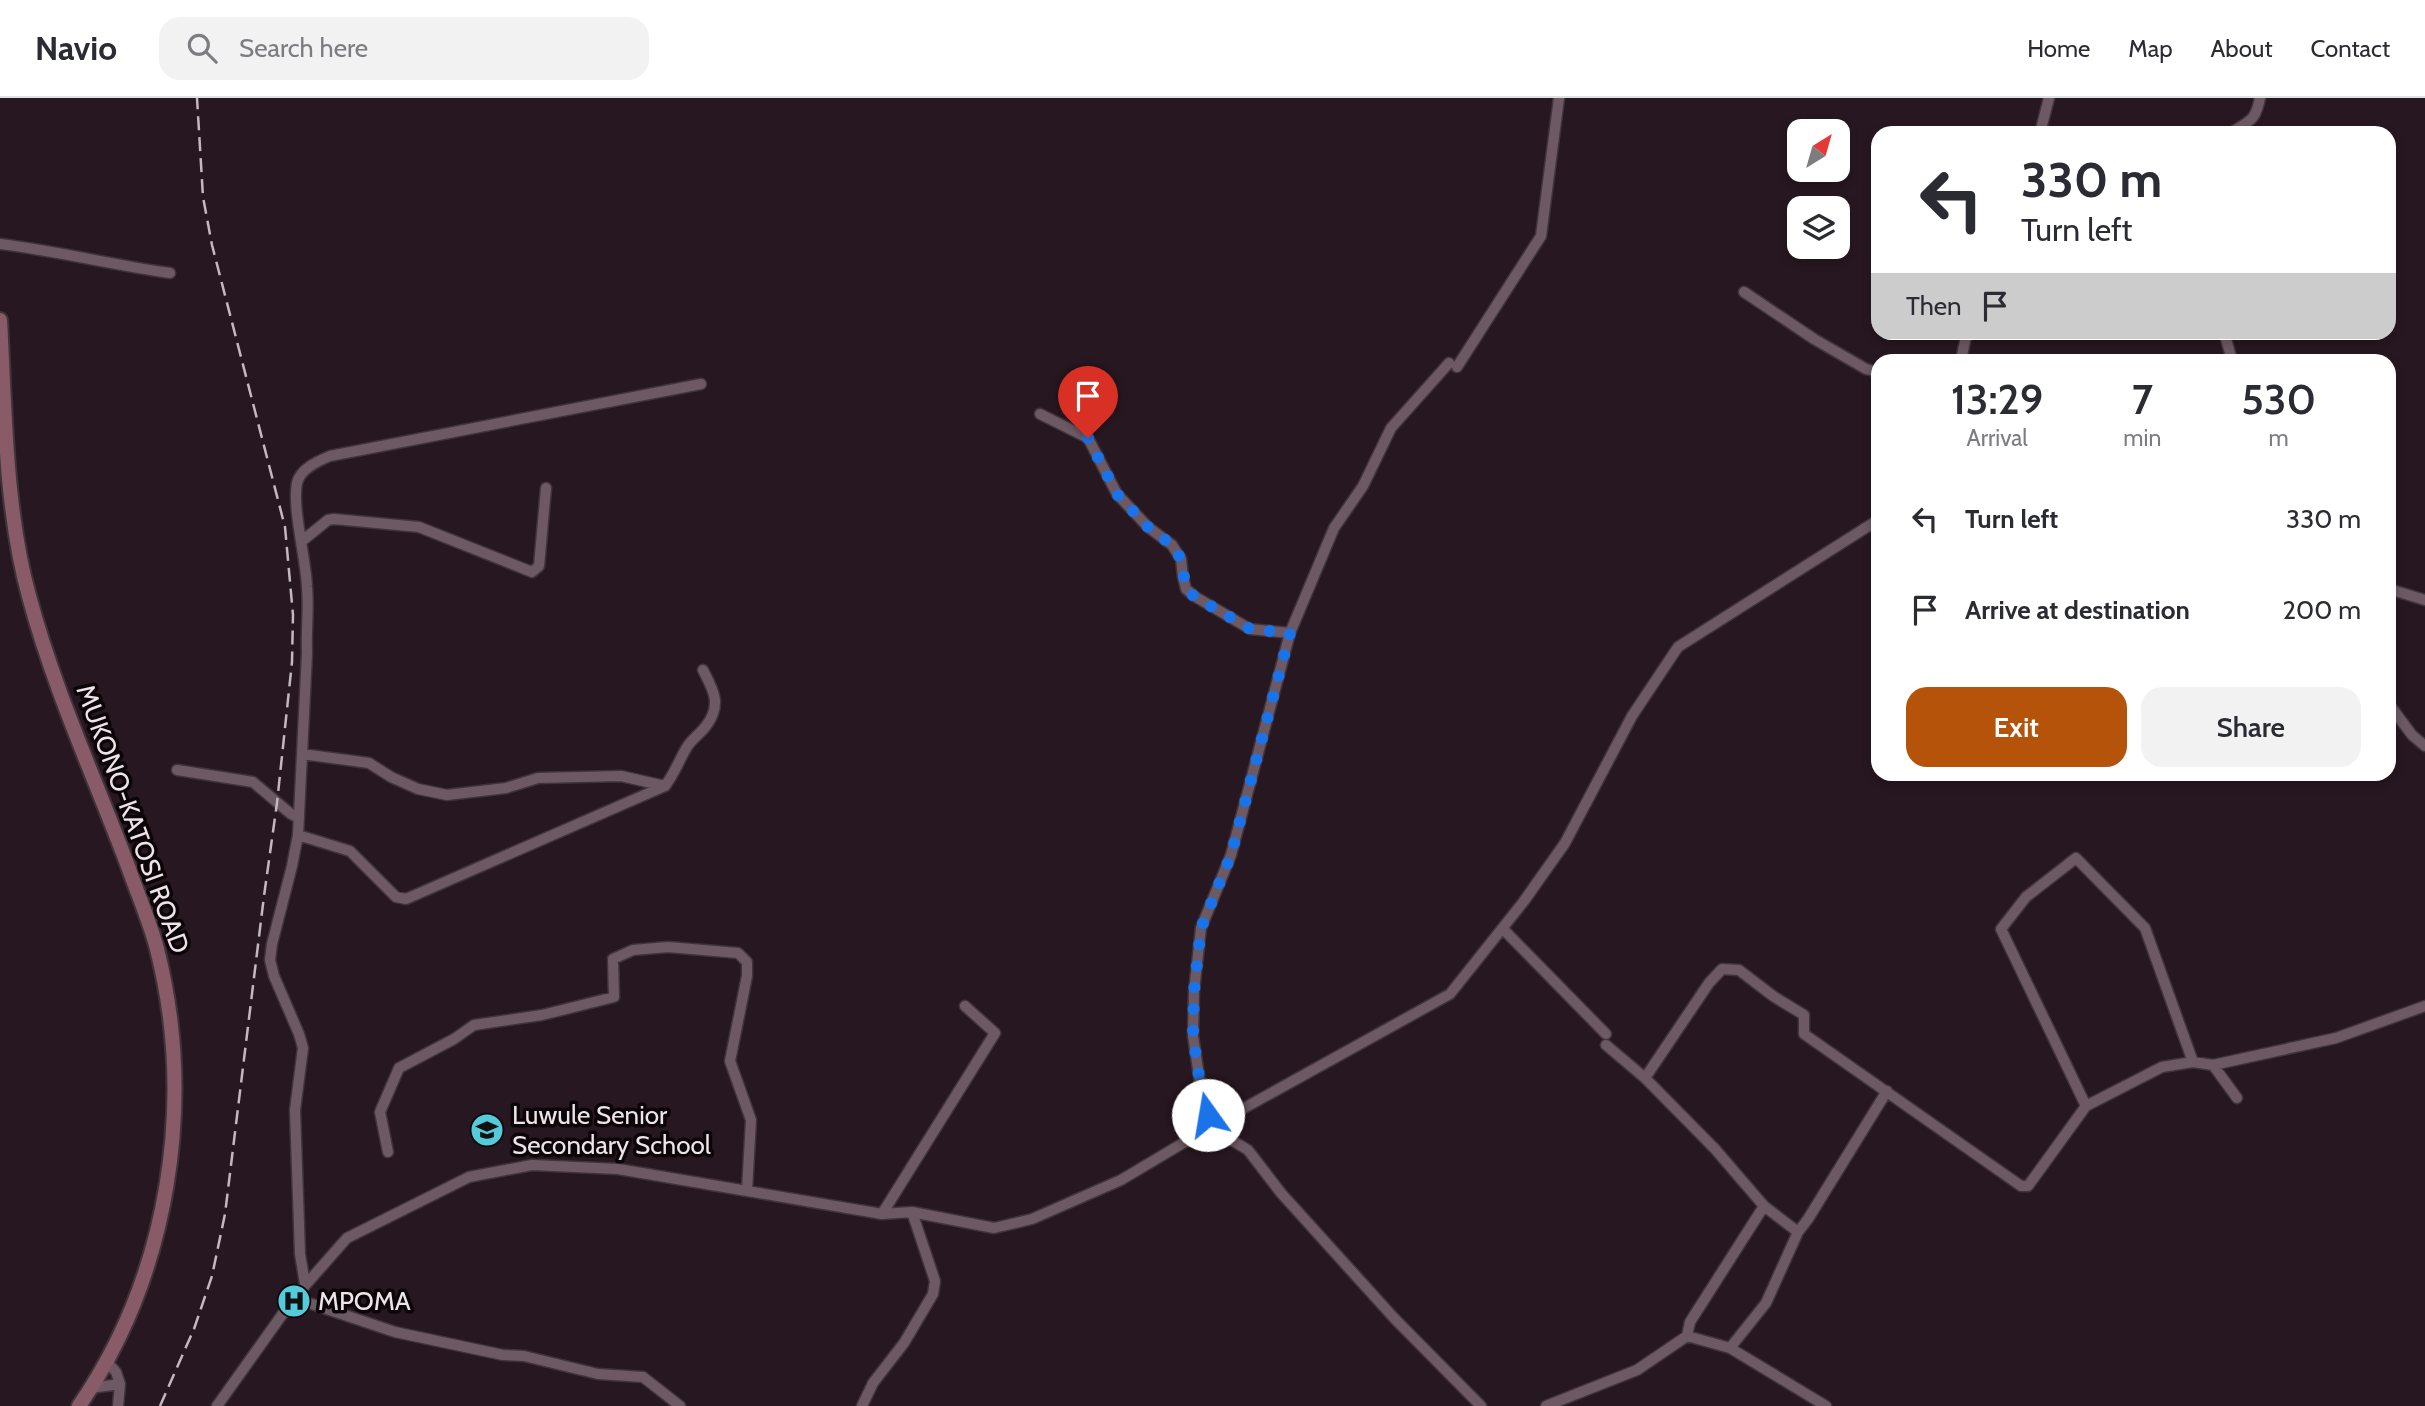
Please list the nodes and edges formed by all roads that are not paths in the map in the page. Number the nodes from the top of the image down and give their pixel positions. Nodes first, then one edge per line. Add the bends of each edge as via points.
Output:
1 (1559, 98) edge
2 (2049, 98) edge
3 (2260, 98) edge
4 (2042, 126) edge
5 (2245, 126) edge
6 (0, 244) edge
7 (170, 273) dead end
8 (1744, 292) dead end
9 (0, 320) edge
10 (1, 363) edge
11 (1871, 370) edge
12 (701, 384) dead end
13 (1040, 414) dead end
14 (5, 470) edge
15 (546, 488) dead end
16 (1871, 524) edge
17 (302, 541) junction
18 (2396, 591) edge
19 (2425, 600) edge
20 (1290, 633) junction
21 (703, 670) dead end
22 (2396, 713) edge
23 (2425, 746) edge
24 (302, 754) junction
25 (177, 770) dead end
26 (665, 786) junction
27 (299, 818) junction
28 (298, 835) junction
29 (1503, 929) junction
30 (965, 1006) dead end
31 (2425, 1006) edge
32 (2193, 1062) junction
33 (2213, 1065) junction
34 (1645, 1077) junction
35 (1887, 1091) junction
36 (2237, 1097) dead end
37 (2086, 1107) junction
38 (1210, 1126) junction
39 (388, 1152) dead end
40 (747, 1190) junction
41 (1764, 1206) junction
42 (912, 1212) junction
43 (882, 1214) junction
44 (1798, 1232) junction
45 (304, 1284) junction
46 (294, 1298) junction
47 (1686, 1336) junction
48 (1730, 1349) junction
49 (108, 1363) junction
50 (120, 1384) junction
51 (91, 1388) junction
52 (79, 1406) edge
53 (118, 1406) edge
54 (217, 1406) edge
55 (680, 1406) edge
56 (862, 1406) edge
57 (1481, 1406) edge
58 (1546, 1406) edge
59 (1826, 1406) edge

1 - 20 street via 1541,236 1453,365 1391,428 1363,486 1334,528
2 - 4 street
3 - 5 street
6 - 7 street
8 - 11 street
9 - 10 main road, MUKONO-KATOSI ROAD
10 - 14 main road, MUKONO-KATOSI ROAD
12 - 17 street via 330,456 303,472 297,482
13 - 20 street via 1088,438 1117,494 1172,545 1181,559 1186,589 1250,629
14 - 49 main road, MUKONO-KATOSI ROAD via 29,596 156,947 175,1053 175,1125 166,1190 146,1265
15 - 17 street via 538,566 532,572 419,527 334,519
16 - 29 street via 1678,647 1632,716 1565,843
17 - 24 street via 308,589
18 - 19 street
20 - 38 street via 1231,855 1201,928 1193,1036
21 - 26 street via 716,694 715,709
22 - 23 street
24 - 26 street via 369,763 418,789 447,794 506,788 538,778 621,776
24 - 27 street
25 - 27 street via 253,782
26 - 28 street via 406,899 396,897 350,851
27 - 28 street
28 - 45 street via 270,960 303,1048 295,1110
29 - 34 street
29 - 38 street via 1450,994
30 - 43 street via 996,1033
31 - 33 street via 2336,1038
32 - 33 street
32 - 37 street via 2162,1067
32 - 37 street via 2145,928 2076,858 2026,897 2001,929
33 - 36 street
34 - 35 street via 1722,969 1739,970 1804,1014 1804,1034
34 - 41 street
35 - 37 street via 2021,1186 2028,1186
35 - 44 street
38 - 42 street via 1121,1180 1032,1219 994,1228
38 - 57 street via 1248,1150 1394,1318
39 - 40 street via 380,1112 399,1068 474,1025 542,1015 614,997 613,959 632,950 668,947 737,953 747,962 747,976 730,1060 751,1119
40 - 43 street
40 - 45 street via 618,1169 532,1166 469,1177 347,1238
41 - 44 street
41 - 47 street via 1690,1322
42 - 43 street
42 - 56 street via 935,1281 933,1294
44 - 48 street via 1766,1303
45 - 46 street
46 - 54 street
46 - 55 street via 395,1332 598,1374 643,1377
47 - 48 street
47 - 58 street via 1637,1370
48 - 59 street
49 - 50 street
49 - 51 main road, MUKONO-KATOSI ROAD
50 - 51 street
50 - 53 street
51 - 52 main road, MUKONO-KATOSI ROAD

